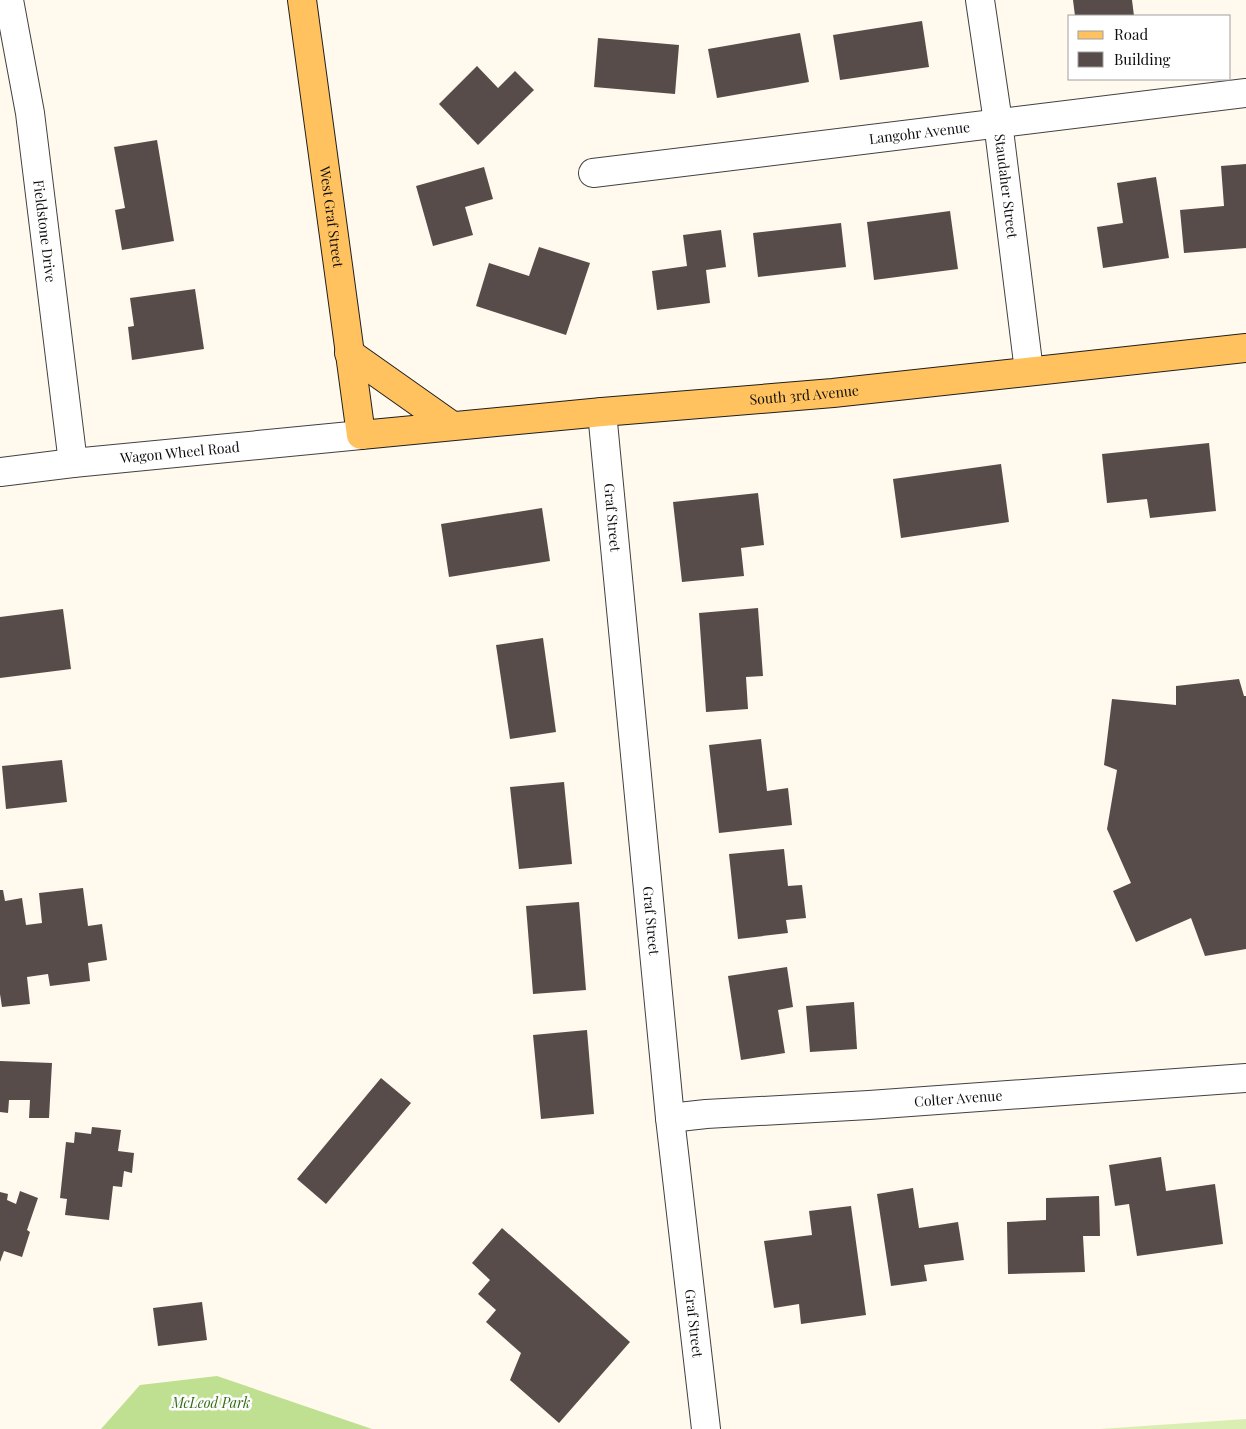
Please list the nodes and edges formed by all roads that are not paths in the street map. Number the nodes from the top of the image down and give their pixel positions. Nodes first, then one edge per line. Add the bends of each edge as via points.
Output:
1 (9, 0) edge
2 (302, 0) edge
3 (980, 0) edge
4 (1246, 93) edge
5 (998, 122) junction
6 (593, 173) dead end
7 (1246, 348) edge
8 (349, 353) junction
9 (1029, 372) junction
10 (602, 412) junction
11 (451, 425) junction
12 (360, 435) junction
13 (74, 463) junction
14 (0, 472) edge
15 (1246, 1078) edge
16 (670, 1118) junction
17 (706, 1429) edge

1 - 13 street, Fieldstone Drive via 30,113
2 - 8 main road, West Graf Street
3 - 5 street, Staudaher Street
4 - 5 street, Langohr Avenue
5 - 6 street, Langohr Avenue
5 - 9 street, Staudaher Street
7 - 9 main road, South 3rd Avenue
8 - 11 main road
8 - 12 main road, West Graf Street
9 - 10 main road, South 3rd Avenue via 833,393
10 - 11 main road, South 3rd Avenue
10 - 16 street, Graf Street
11 - 12 main road, South 3rd Avenue
12 - 13 street, Wagon Wheel Road
13 - 14 street, Wagon Wheel Road
15 - 16 street, Colter Avenue
16 - 17 street, Graf Street

